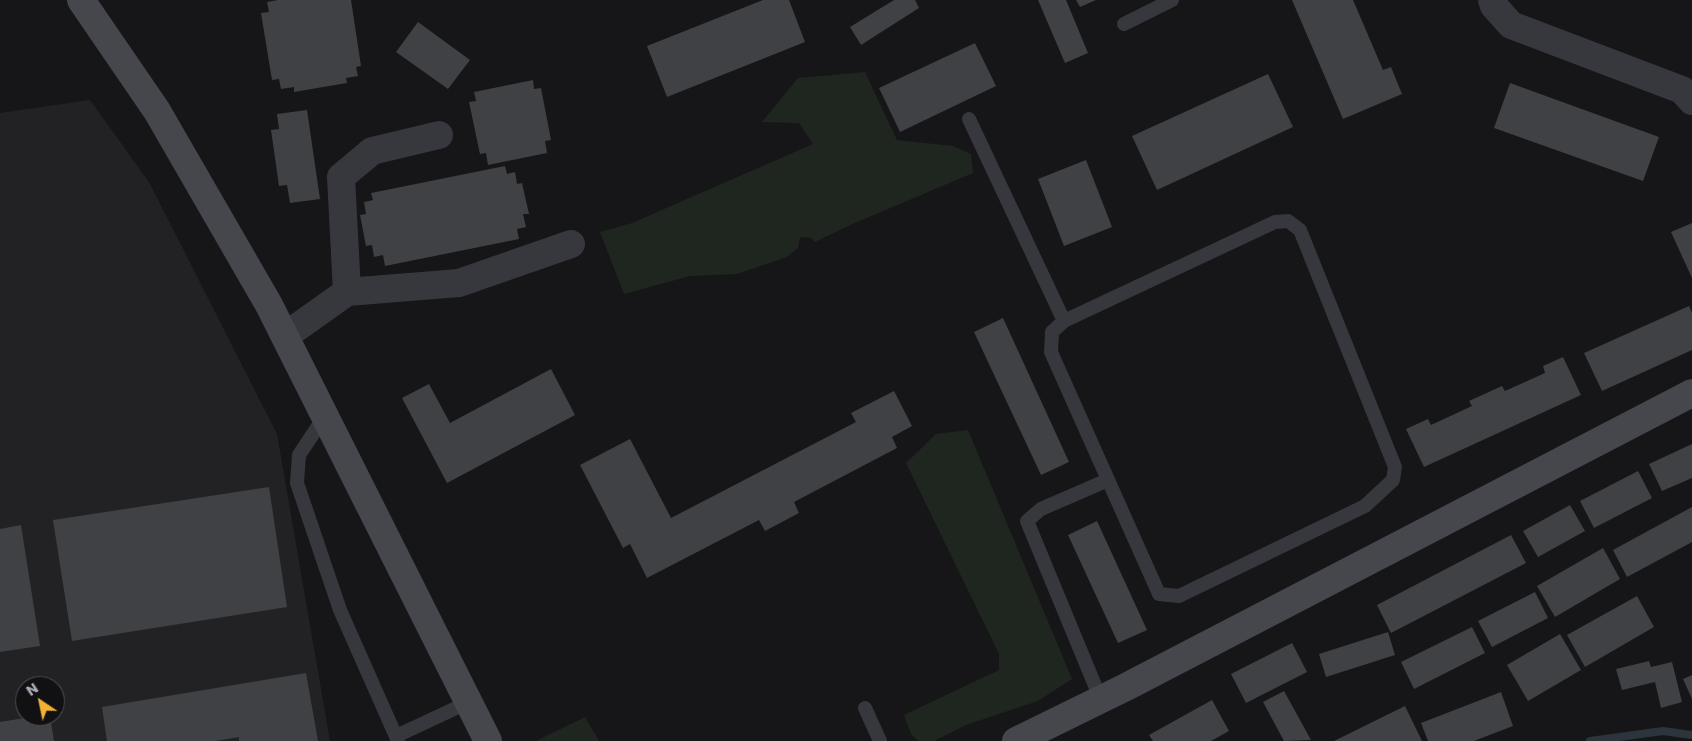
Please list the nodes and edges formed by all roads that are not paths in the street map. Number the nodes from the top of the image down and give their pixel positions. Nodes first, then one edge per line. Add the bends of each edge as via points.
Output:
1 (81, 0) edge
2 (1172, 0) edge
3 (1492, 0) edge
4 (1124, 24) dead end
5 (1692, 101) edge
6 (969, 119) dead end
7 (439, 136) dead end
8 (571, 244) dead end
9 (347, 292) junction
10 (1064, 321) junction
11 (285, 336) junction
12 (1692, 393) edge
13 (325, 416) junction
14 (1108, 480) junction
15 (1101, 700) junction
16 (469, 702) junction
17 (865, 708) dead end
18 (397, 739) edge
19 (488, 741) edge
20 (880, 741) edge
21 (1016, 741) edge

1 - 11 street via 157,111
2 - 4 lane
3 - 5 street via 1512,25 1682,90
6 - 10 lane
7 - 9 street via 372,151 341,178
8 - 9 street via 459,283
9 - 11 street
10 - 14 lane via 1052,332 1051,352
10 - 14 lane via 1275,222 1288,221 1300,230 1395,467 1393,480 1366,506 1179,596 1160,594
11 - 13 street
12 - 15 street
13 - 16 street
13 - 18 lane via 299,455 298,483 340,610
14 - 15 lane via 1041,509 1027,522
15 - 21 street
16 - 18 lane
16 - 19 street
17 - 20 lane

